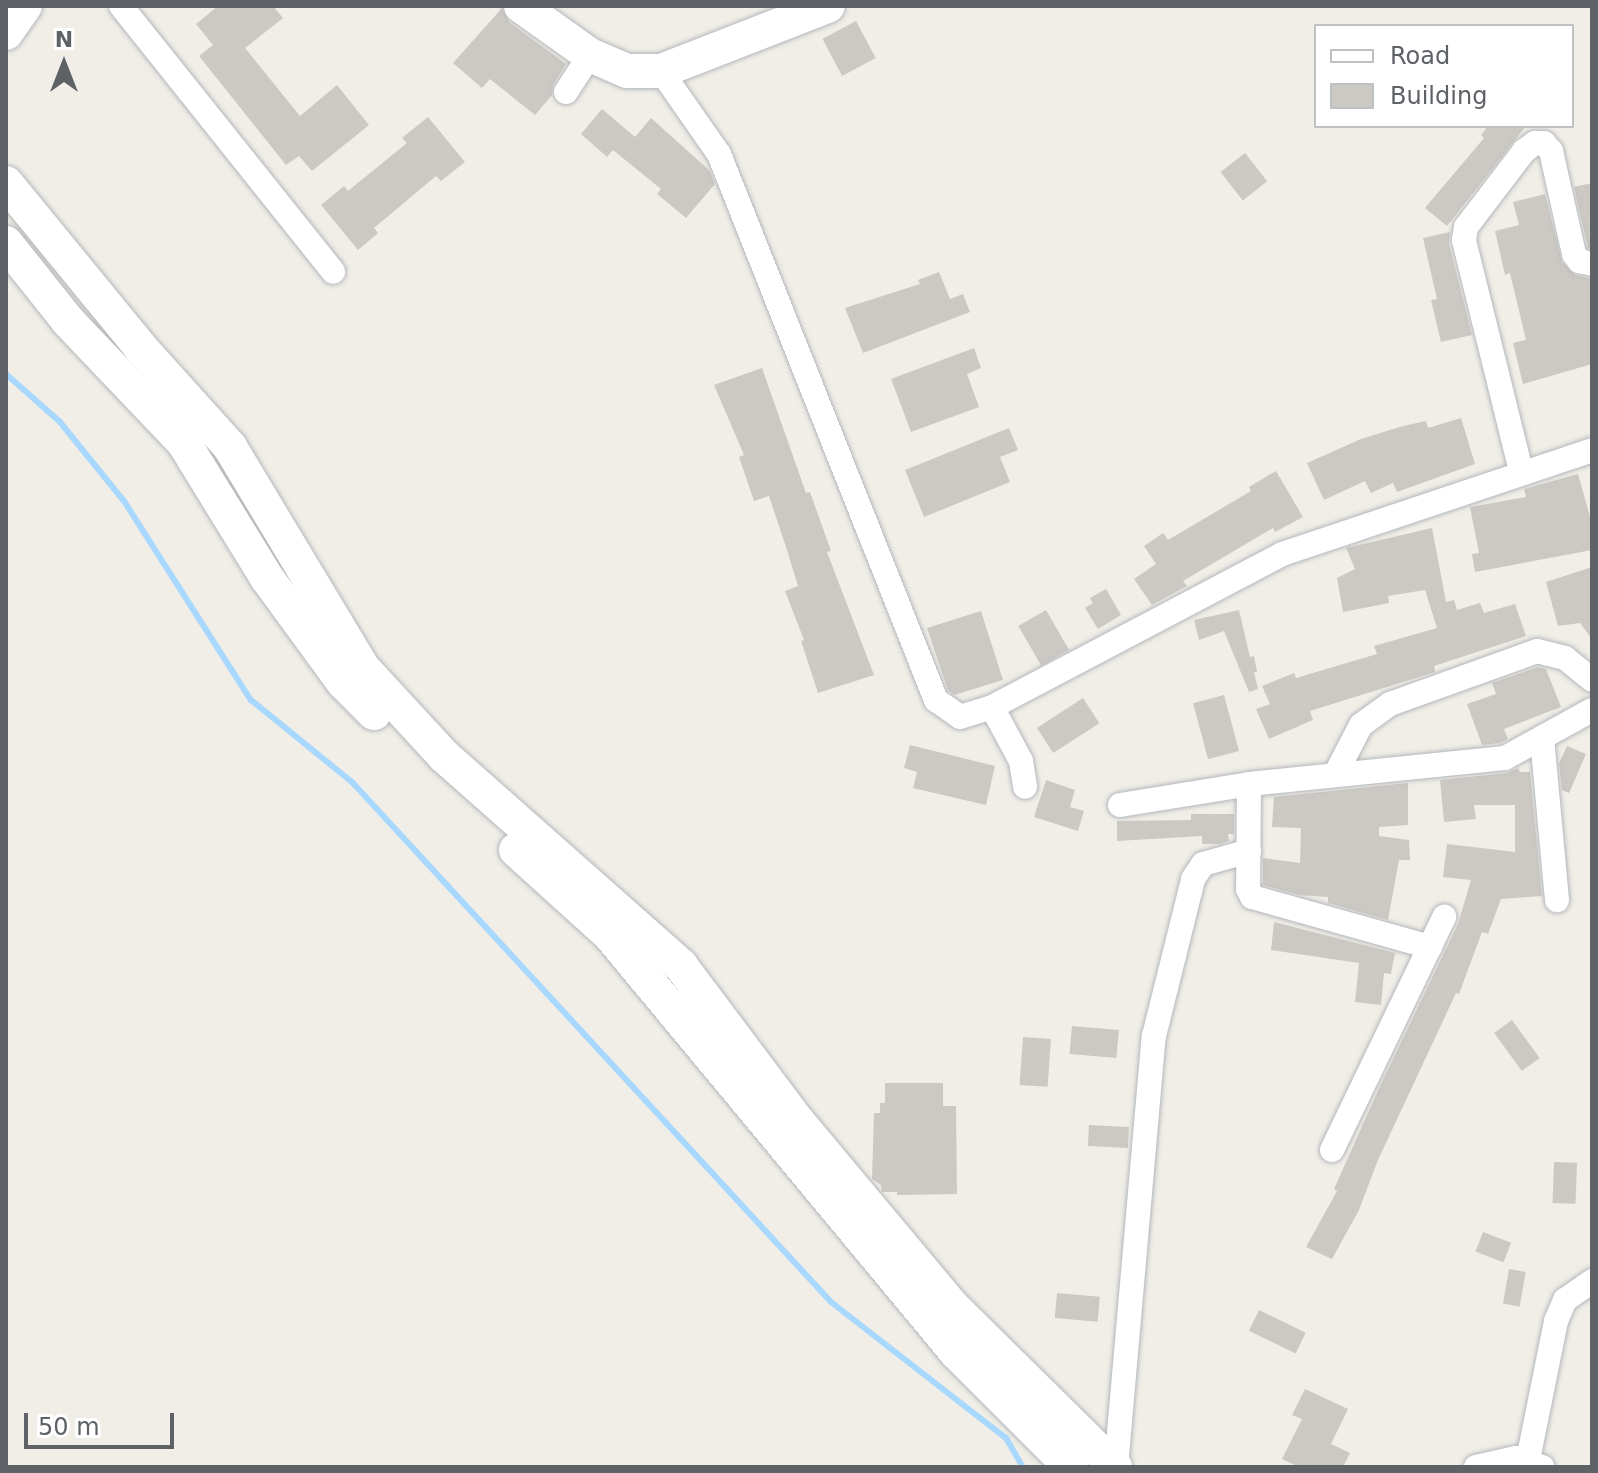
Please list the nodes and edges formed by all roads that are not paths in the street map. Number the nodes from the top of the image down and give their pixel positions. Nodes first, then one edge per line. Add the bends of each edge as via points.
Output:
1 (25, 6) edge
2 (121, 6) edge
3 (521, 6) edge
4 (828, 6) edge
5 (6, 33) edge
6 (590, 55) junction
7 (661, 71) junction
8 (566, 92) dead end
9 (6, 183) edge
10 (6, 243) edge
11 (1592, 264) edge
12 (333, 272) dead end
13 (1592, 450) edge
14 (1521, 471) junction
15 (1592, 680) edge
16 (992, 707) junction
17 (1592, 710) edge
18 (1542, 738) junction
19 (1335, 775) junction
20 (1249, 784) junction
21 (1025, 787) dead end
22 (1120, 805) dead end
23 (1249, 851) junction
24 (1557, 900) dead end
25 (1444, 917) dead end
26 (1430, 947) junction
27 (1332, 1150) dead end
28 (1592, 1281) edge
29 (1535, 1464) edge
30 (1071, 1467) edge
31 (1116, 1467) edge
32 (1476, 1467) edge

1 - 5 main road
2 - 12 street
3 - 6 main road
4 - 7 main road
6 - 7 main road via 627,71
6 - 8 street
7 - 16 street via 719,154 936,700 960,717
9 - 31 main road via 230,447 362,667 444,756 681,966 799,1123 952,1306
10 - 30 main road via 68,321 184,443 267,578 343,682 474,812 610,935 956,1352
11 - 14 street via 1574,254 1551,151 1544,143 1535,143 1466,227 1464,240
13 - 14 street
14 - 16 street via 1282,554
15 - 19 street via 1565,658 1537,651 1390,704 1361,725
16 - 21 street via 1021,761
17 - 18 street
18 - 19 street via 1505,758
18 - 24 street
19 - 20 street
20 - 22 street
20 - 23 street
23 - 26 street via 1248,889 1261,902
23 - 31 street via 1203,864 1193,879 1154,1036
25 - 26 street
26 - 27 street
28 - 29 street via 1565,1300 1556,1321
29 - 32 street via 1503,1460

